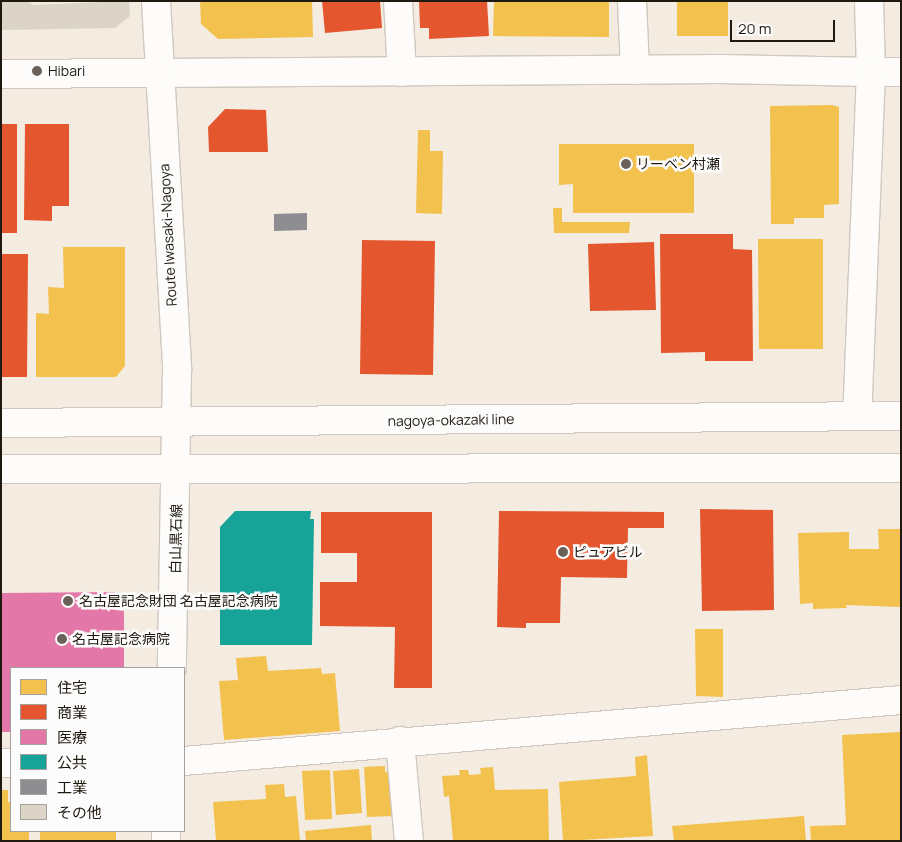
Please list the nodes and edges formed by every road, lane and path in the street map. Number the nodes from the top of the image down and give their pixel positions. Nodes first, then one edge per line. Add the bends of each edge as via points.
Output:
1 (156, 1) edge
2 (398, 1) edge
3 (632, 1) edge
4 (869, 1) edge
5 (636, 70) junction
6 (402, 72) junction
7 (871, 72) junction
8 (901, 72) edge
9 (161, 73) junction
10 (1, 74) edge
11 (857, 415) junction
12 (901, 416) edge
13 (176, 422) junction
14 (1, 423) edge
15 (901, 468) edge
16 (1, 469) edge
17 (177, 469) junction
18 (172, 667) edge
19 (901, 700) edge
20 (400, 741) junction
21 (185, 761) edge
22 (410, 841) edge

1 - 9 street, Route Iwasaki-Nagoya
2 - 6 street
3 - 5 street
4 - 7 street
5 - 6 street
5 - 7 street
6 - 9 street
7 - 8 street
7 - 11 street
9 - 10 street
9 - 13 street, Route Iwasaki-Nagoya via 177,370
11 - 12 street, nagoya-okazaki line
11 - 13 street, nagoya-okazaki line
13 - 14 street, nagoya-okazaki line
13 - 17 street, Route Iwasaki-Nagoya
15 - 17 street
16 - 17 street
17 - 18 street, 白山黒石線
19 - 20 street
20 - 21 street
20 - 22 street

